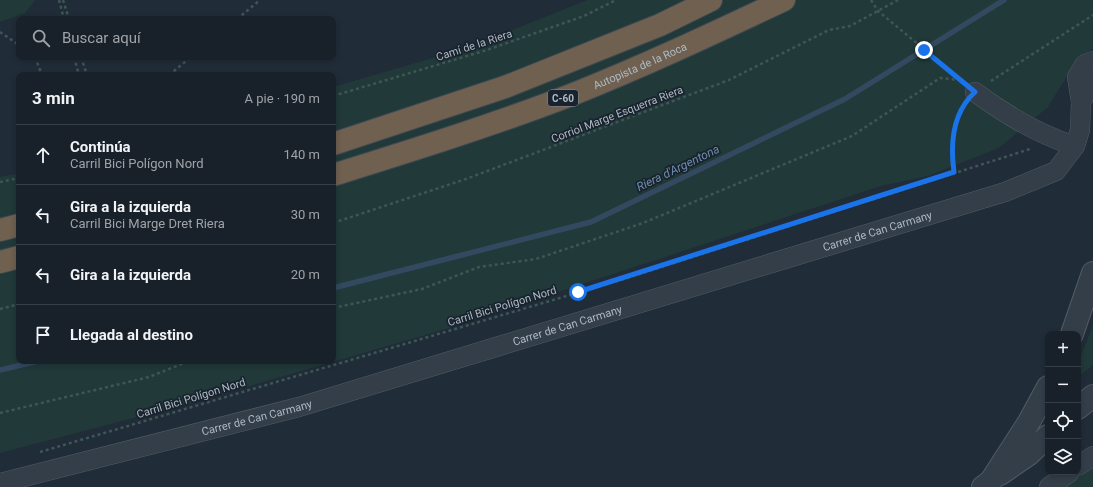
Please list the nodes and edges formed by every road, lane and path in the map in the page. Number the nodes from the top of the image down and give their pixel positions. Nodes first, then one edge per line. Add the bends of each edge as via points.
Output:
1 (59, 0) edge
2 (64, 0) edge
3 (260, 0) edge
4 (616, 0) edge
5 (711, 0) edge
6 (784, 0) edge
7 (871, 0) edge
8 (898, 0) edge
9 (878, 11) junction
10 (1093, 15) edge
11 (63, 16) edge
12 (69, 16) edge
13 (241, 16) edge
14 (0, 32) edge
15 (16, 43) edge
16 (36, 60) edge
17 (75, 60) edge
18 (82, 60) edge
19 (187, 60) edge
20 (1093, 60) edge
21 (41, 72) edge
22 (78, 72) edge
23 (86, 72) edge
24 (173, 72) edge
25 (960, 80) junction
26 (1093, 81) edge
27 (975, 92) junction
28 (336, 95) edge
29 (1081, 102) junction
30 (1048, 137) junction
31 (336, 143) edge
32 (1075, 146) junction
33 (954, 172) junction
34 (336, 174) edge
35 (16, 179) edge
36 (0, 182) edge
37 (336, 222) edge
38 (16, 226) edge
39 (0, 230) edge
40 (16, 258) edge
41 (0, 262) edge
42 (1093, 273) edge
43 (16, 305) edge
44 (336, 307) edge
45 (0, 309) edge
46 (1073, 331) edge
47 (182, 364) edge
48 (1045, 393) edge
49 (1093, 396) edge
50 (1081, 406) edge
51 (0, 413) edge
52 (1045, 439) edge
53 (38, 452) dead end
54 (1093, 456) edge
55 (1081, 464) edge
56 (1066, 475) edge
57 (0, 483) edge
58 (987, 484) edge
59 (1049, 487) edge

1 - 11 path
2 - 12 path
3 - 13 path
4 - 28 path, Camí de la Riera via 584,16 487,50
5 - 31 highway via 660,25 505,87
6 - 34 highway, Autopista de la Roca / C-60 via 685,47 571,95 436,143
7 - 9 path
8 - 9 path, Corriol Marge Esquerra Riera
9 - 25 path
9 - 37 path, Corriol Marge Esquerra Riera via 850,26 829,30 729,80 466,179
10 - 27 path
14 - 15 path
16 - 21 path
17 - 22 path
18 - 23 path
19 - 24 path
20 - 29 street, Carrer de Can Carmany via 1085,64 1077,77
25 - 27 path
25 - 44 path via 940,78 852,136 644,223 536,259 479,267 422,289
26 - 29 street, Carrer de Can Carmany
27 - 30 street via 1022,125
27 - 33 path via 966,101 953,133
29 - 32 street, Carrer de Can Carmany via 1080,130
30 - 32 street
30 - 33 path, Carril Bici Polígon Nord via 1039,146
32 - 57 street, Carrer de Can Carmany via 1056,171 1004,192 299,406
33 - 53 path, Carril Bici Polígon Nord via 624,279
35 - 36 path
38 - 39 highway
40 - 41 highway
42 - 46 street
43 - 45 path
47 - 51 path via 149,377
48 - 58 street via 1029,422
49 - 50 street
52 - 58 street via 1029,454
54 - 55 street
56 - 59 street

